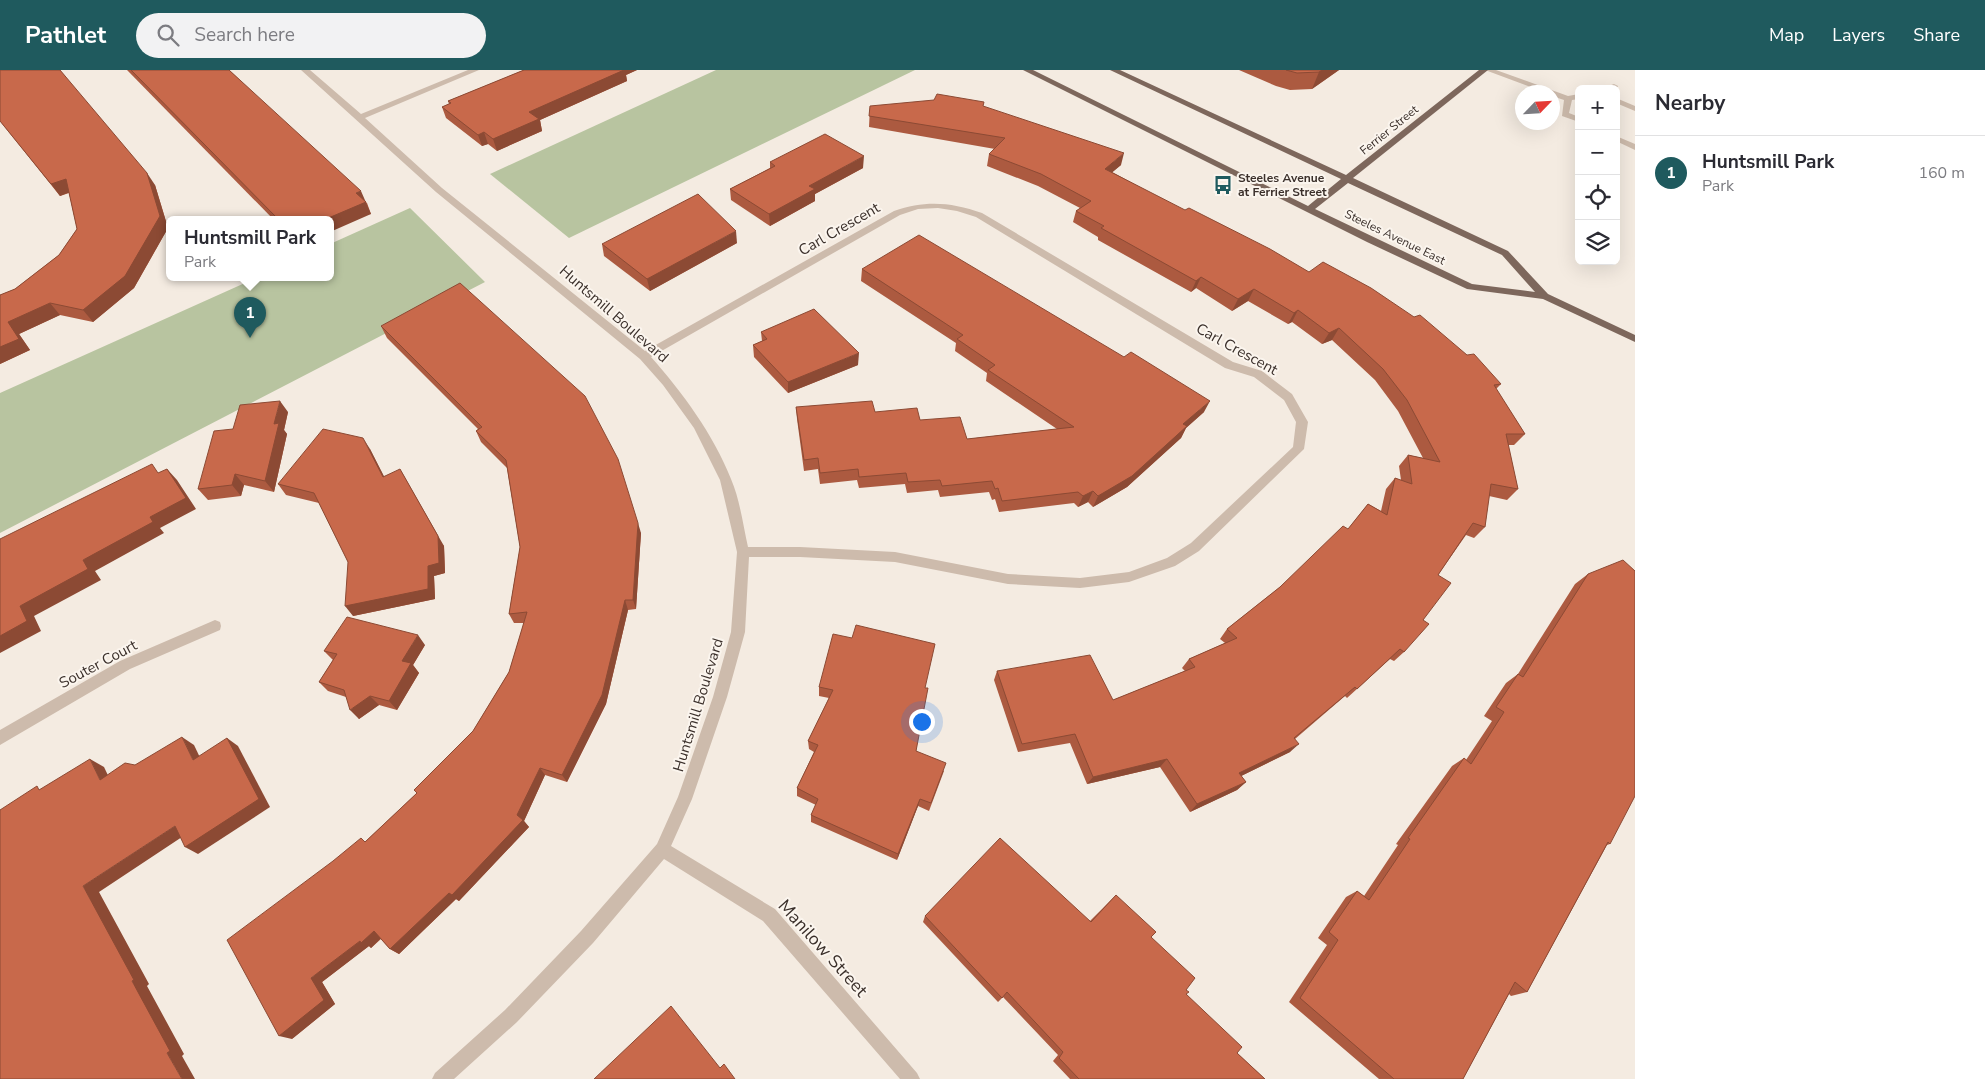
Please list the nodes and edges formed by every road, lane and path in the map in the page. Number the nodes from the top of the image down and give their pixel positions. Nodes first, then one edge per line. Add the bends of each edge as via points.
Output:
1 (305, 70) edge
2 (475, 70) edge
3 (1027, 70) edge
4 (1114, 70) edge
5 (1484, 70) edge
6 (1489, 70) edge
7 (1529, 85) edge
8 (1560, 96) edge
9 (1575, 97) edge
10 (1568, 99) junction
11 (1620, 102) edge
12 (1635, 109) edge
13 (360, 117) junction
14 (1575, 118) edge
15 (1620, 140) edge
16 (1635, 147) edge
17 (1349, 178) junction
18 (1309, 208) junction
19 (1545, 296) junction
20 (1635, 339) edge
21 (644, 356) junction
22 (743, 552) junction
23 (215, 626) dead end
24 (0, 738) edge
25 (662, 849) junction
26 (441, 1079) edge
27 (911, 1079) edge

1 - 13 street, Huntsmill Boulevard
2 - 13 street
3 - 18 main road, Steeles Avenue East
4 - 17 main road, Steeles Avenue East
5 - 17 main road, Ferrier Street
6 - 7 street
8 - 10 street
9 - 10 street
10 - 14 street via 1566,114
11 - 12 street
13 - 21 street, Huntsmill Boulevard via 439,190
15 - 16 street
17 - 18 main road, Ferrier Street
17 - 19 main road, Steeles Avenue East via 1505,253
18 - 19 main road, Steeles Avenue East via 1470,287
19 - 20 main road, Steeles Avenue East
21 - 22 street, Huntsmill Boulevard via 698,426 726,480
21 - 22 street, Carl Crescent via 897,213 928,204 955,206 979,214 1229,364 1258,374 1288,397 1302,422 1298,449 1195,547 1171,562 1128,578 1080,583 1008,579 895,557
22 - 25 street, Huntsmill Boulevard via 738,632 720,697 685,799
23 - 24 street, Souter Court via 125,665
25 - 26 street, Huntsmill Boulevard via 587,937 511,1016
25 - 27 street, Manilow Street via 769,915

